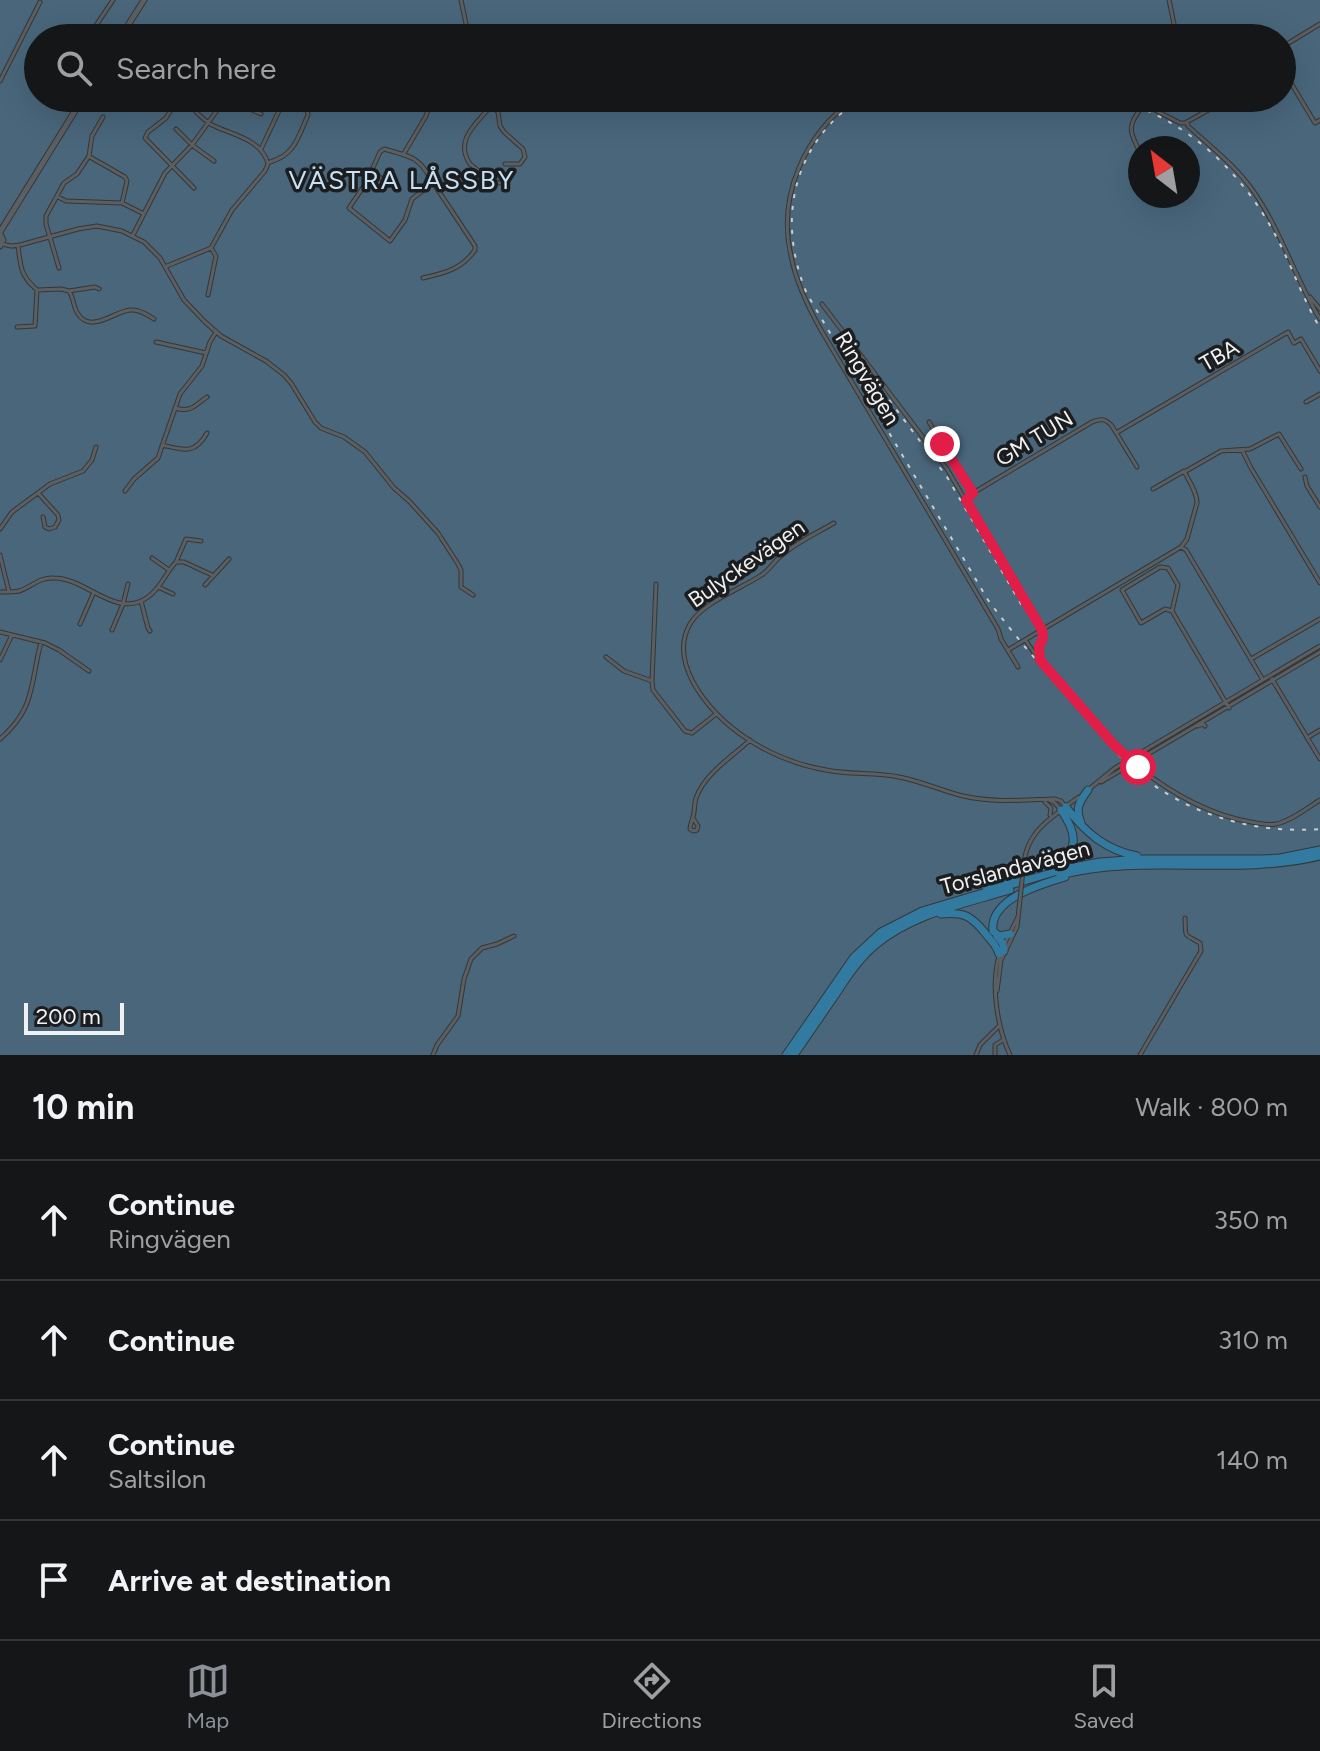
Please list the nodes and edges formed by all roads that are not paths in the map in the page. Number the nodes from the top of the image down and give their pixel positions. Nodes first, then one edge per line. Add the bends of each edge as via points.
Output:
1 (113, 0) edge
2 (144, 0) edge
3 (461, 0) edge
4 (1169, 0) edge
5 (40, 2) edge
6 (29, 24) edge
7 (97, 24) edge
8 (129, 24) edge
9 (466, 24) edge
10 (1174, 24) edge
11 (1320, 24) edge
12 (24, 34) edge
13 (1296, 39) edge
14 (0, 81) edge
15 (1296, 91) edge
16 (74, 112) edge
17 (170, 112) edge
18 (198, 112) edge
19 (216, 112) edge
20 (256, 112) edge
21 (278, 112) edge
22 (307, 112) edge
23 (427, 112) edge
24 (486, 112) edge
25 (496, 112) edge
26 (838, 112) edge
27 (1138, 112) edge
28 (1159, 112) edge
29 (1206, 112) edge
30 (261, 114) dead end
31 (103, 117) dead end
32 (1320, 120) edge
33 (209, 123) junction
34 (1187, 123) junction
35 (176, 129) dead end
36 (1133, 136) edge
37 (192, 145) junction
38 (261, 149) junction
39 (403, 155) junction
40 (89, 156) junction
41 (214, 161) dead end
42 (268, 162) junction
43 (505, 164) dead end
44 (171, 167) junction
45 (372, 171) junction
46 (430, 178) junction
47 (501, 183) dead end
48 (389, 185) dead end
49 (194, 188) dead end
50 (57, 196) junction
51 (122, 203) junction
52 (144, 214) junction
53 (0, 233) edge
54 (133, 235) junction
55 (50, 237) junction
56 (1, 245) edge
57 (18, 246) junction
58 (211, 248) junction
59 (166, 267) junction
60 (59, 268) dead end
61 (423, 278) dead end
62 (99, 289) dead end
63 (37, 290) junction
64 (69, 291) junction
65 (1307, 294) junction
66 (208, 295) dead end
67 (822, 304) dead end
68 (1320, 309) edge
69 (154, 319) dead end
70 (1320, 319) edge
71 (17, 327) dead end
72 (216, 332) junction
73 (156, 342) dead end
74 (206, 353) junction
75 (1320, 371) edge
76 (1320, 394) edge
77 (207, 397) dead end
78 (1306, 402) dead end
79 (175, 408) junction
80 (929, 422) dead end
81 (207, 433) dead end
82 (1116, 433) junction
83 (162, 445) junction
84 (96, 447) dead end
85 (1242, 450) junction
86 (1137, 467) dead end
87 (1301, 469) dead end
88 (1184, 472) junction
89 (1305, 477) dead end
90 (1153, 489) dead end
91 (125, 491) dead end
92 (973, 493) junction
93 (39, 494) junction
94 (966, 500) junction
95 (1320, 507) edge
96 (43, 517) dead end
97 (834, 523) dead end
98 (0, 529) edge
99 (201, 541) dead end
100 (1181, 547) junction
101 (0, 555) edge
102 (152, 558) dead end
103 (229, 559) dead end
104 (176, 562) junction
105 (169, 570) junction
106 (212, 575) junction
107 (1320, 583) edge
108 (128, 584) dead end
109 (656, 584) dead end
110 (205, 585) dead end
111 (158, 587) junction
112 (0, 592) edge
113 (9, 592) junction
114 (94, 592) junction
115 (173, 594) dead end
116 (473, 595) dead end
117 (141, 601) junction
118 (123, 604) junction
119 (1172, 611) junction
120 (1320, 619) edge
121 (80, 624) dead end
122 (112, 630) dead end
123 (1041, 630) junction
124 (150, 631) dead end
125 (0, 632) edge
126 (12, 635) junction
127 (1028, 638) junction
128 (41, 642) junction
129 (1320, 649) edge
130 (1008, 650) junction
131 (606, 657) dead end
132 (1250, 659) junction
133 (0, 660) edge
134 (1040, 660) junction
135 (1018, 667) dead end
136 (89, 671) dead end
137 (1271, 679) junction
138 (1263, 680) junction
139 (652, 681) junction
140 (1227, 705) junction
141 (716, 714) junction
142 (1214, 715) junction
143 (1198, 718) junction
144 (1205, 726) dead end
145 (1191, 728) junction
146 (1320, 730) edge
147 (1307, 738) junction
148 (0, 739) edge
149 (750, 740) junction
150 (1320, 759) edge
151 (1088, 790) junction
152 (1044, 800) junction
153 (1320, 800) edge
154 (1063, 808) junction
155 (693, 818) dead end
156 (1049, 819) junction
157 (1084, 829) junction
158 (1320, 853) edge
159 (1161, 859) junction
160 (1138, 864) junction
161 (1018, 917) junction
162 (1185, 918) dead end
163 (904, 919) junction
164 (915, 921) junction
165 (1010, 934) junction
166 (514, 936) dead end
167 (995, 939) junction
168 (1004, 949) junction
169 (1000, 1025) junction
170 (1004, 1040) junction
171 (433, 1055) edge
172 (786, 1055) edge
173 (794, 1055) edge
174 (976, 1055) edge
175 (995, 1055) edge
176 (1010, 1055) edge
177 (1140, 1055) edge

1 - 7 street
2 - 8 street
3 - 9 street
4 - 10 street
5 - 6 street
11 - 13 street
12 - 14 street
15 - 32 street via 1315,123
16 - 53 street
17 - 44 street via 145,138
18 - 33 street
19 - 33 street
20 - 30 street
21 - 38 street
22 - 42 street via 292,151
23 - 39 street
24 - 47 street via 467,134 464,147 470,164
25 - 43 street via 504,132 525,154 520,164
26 - 130 street, Ringvägen via 817,134 794,180 787,217 794,268 817,322
27 - 36 street, bridge via 1130,124
28 - 34 street
29 - 34 street
31 - 40 street
33 - 37 street
33 - 38 street
34 - 65 street via 1254,192
35 - 37 street
37 - 41 street
37 - 44 street
38 - 42 street
39 - 45 street via 384,149
39 - 46 street via 421,163
40 - 50 street
40 - 51 street via 125,177
42 - 58 street
44 - 49 street
44 - 52 street
45 - 46 street via 349,208 388,241
45 - 48 street
46 - 61 street via 475,250 454,270
50 - 51 street via 66,201
50 - 55 street via 45,218
51 - 52 street
52 - 54 street
53 - 56 street
54 - 55 street via 97,226
54 - 59 street
55 - 57 street
55 - 60 street
56 - 57 street
57 - 63 street via 26,280
58 - 59 street
58 - 66 street via 216,256
59 - 72 street via 184,300
62 - 64 street
63 - 64 street
63 - 71 street via 35,326
64 - 69 street via 78,315 87,321 100,322 132,309
65 - 68 street
65 - 70 street
67 - 94 street
72 - 74 street
72 - 116 street via 276,368 318,425 365,452 438,533 461,570 461,587
73 - 74 street
74 - 79 street
75 - 82 street, TBA via 1301,339 1294,343 1288,332
76 - 78 street
77 - 79 street via 191,410
79 - 83 street
80 - 92 street
81 - 83 street via 191,449
82 - 86 street
82 - 92 street, GM TUN via 1108,422 1095,420
83 - 91 street via 156,461
84 - 93 street via 83,471
85 - 87 street via 1279,434
85 - 88 street via 1221,451
85 - 107 street
88 - 90 street
88 - 100 street via 1197,503
89 - 95 street
92 - 94 street
93 - 96 street via 59,520 49,529
93 - 98 street via 12,512
94 - 123 street
97 - 141 street, Bulyckevägen via 691,622 684,640 685,665
99 - 104 street via 186,539
100 - 123 street
100 - 132 street
101 - 113 street
102 - 105 street
103 - 106 street
104 - 105 street
104 - 106 street
105 - 111 street
106 - 110 street
108 - 118 street
109 - 139 street
111 - 115 street
111 - 117 street
112 - 113 street
113 - 114 street via 53,578
114 - 118 street
114 - 121 street
117 - 118 street
117 - 124 street
118 - 122 street
119 - 119 street via 1178,585 1166,567 1122,590 1141,623 1165,609
119 - 140 street
120 - 132 street
123 - 127 street
123 - 134 street
125 - 126 street
126 - 128 street
126 - 133 street
127 - 130 street
127 - 134 street
128 - 136 street
128 - 148 street via 30,701
129 - 137 street
130 - 135 street, Ringvägen
131 - 139 street via 624,671
132 - 138 street
134 - 153 street, bridge via 1122,753 1184,798 1212,811 1272,825
137 - 138 street
137 - 140 street
137 - 147 street
138 - 140 street
139 - 141 street via 653,690 685,731 692,733
140 - 142 street
140 - 142 street
140 - 143 street
141 - 149 street, Bulyckevägen
142 - 143 street
142 - 145 street
143 - 151 street
144 - 145 street
145 - 151 street
146 - 147 street
147 - 150 street
149 - 152 street, Bulyckevägen via 826,771 895,776 976,799
149 - 155 street via 701,788
151 - 154 street
151 - 157 main road via 1077,808
152 - 154 street
152 - 156 street via 1051,808
154 - 156 street
154 - 157 main road
154 - 163 main road via 1074,836 1061,860
156 - 161 street, bridge via 1027,845
157 - 159 main road via 1122,853
158 - 159 main road, Torslandavägen
158 - 160 main road, Torslandavägen via 1235,866
159 - 163 main road, Torslandavägen via 1068,868
160 - 164 main road, Torslandavägen via 1055,877
160 - 167 main road via 1063,877 1014,898 994,916
161 - 165 street
161 - 168 street
162 - 177 street via 1187,938 1200,943 1201,951
163 - 172 main road, Torslandavägen via 872,938 854,957
164 - 167 main road via 967,915
164 - 173 main road, Torslandavägen via 863,957
165 - 167 main road
165 - 168 street
166 - 171 street via 482,948 471,959 458,1016
167 - 168 main road
168 - 169 street via 998,975
169 - 170 street
169 - 174 street
170 - 175 street via 995,1045
170 - 176 street

